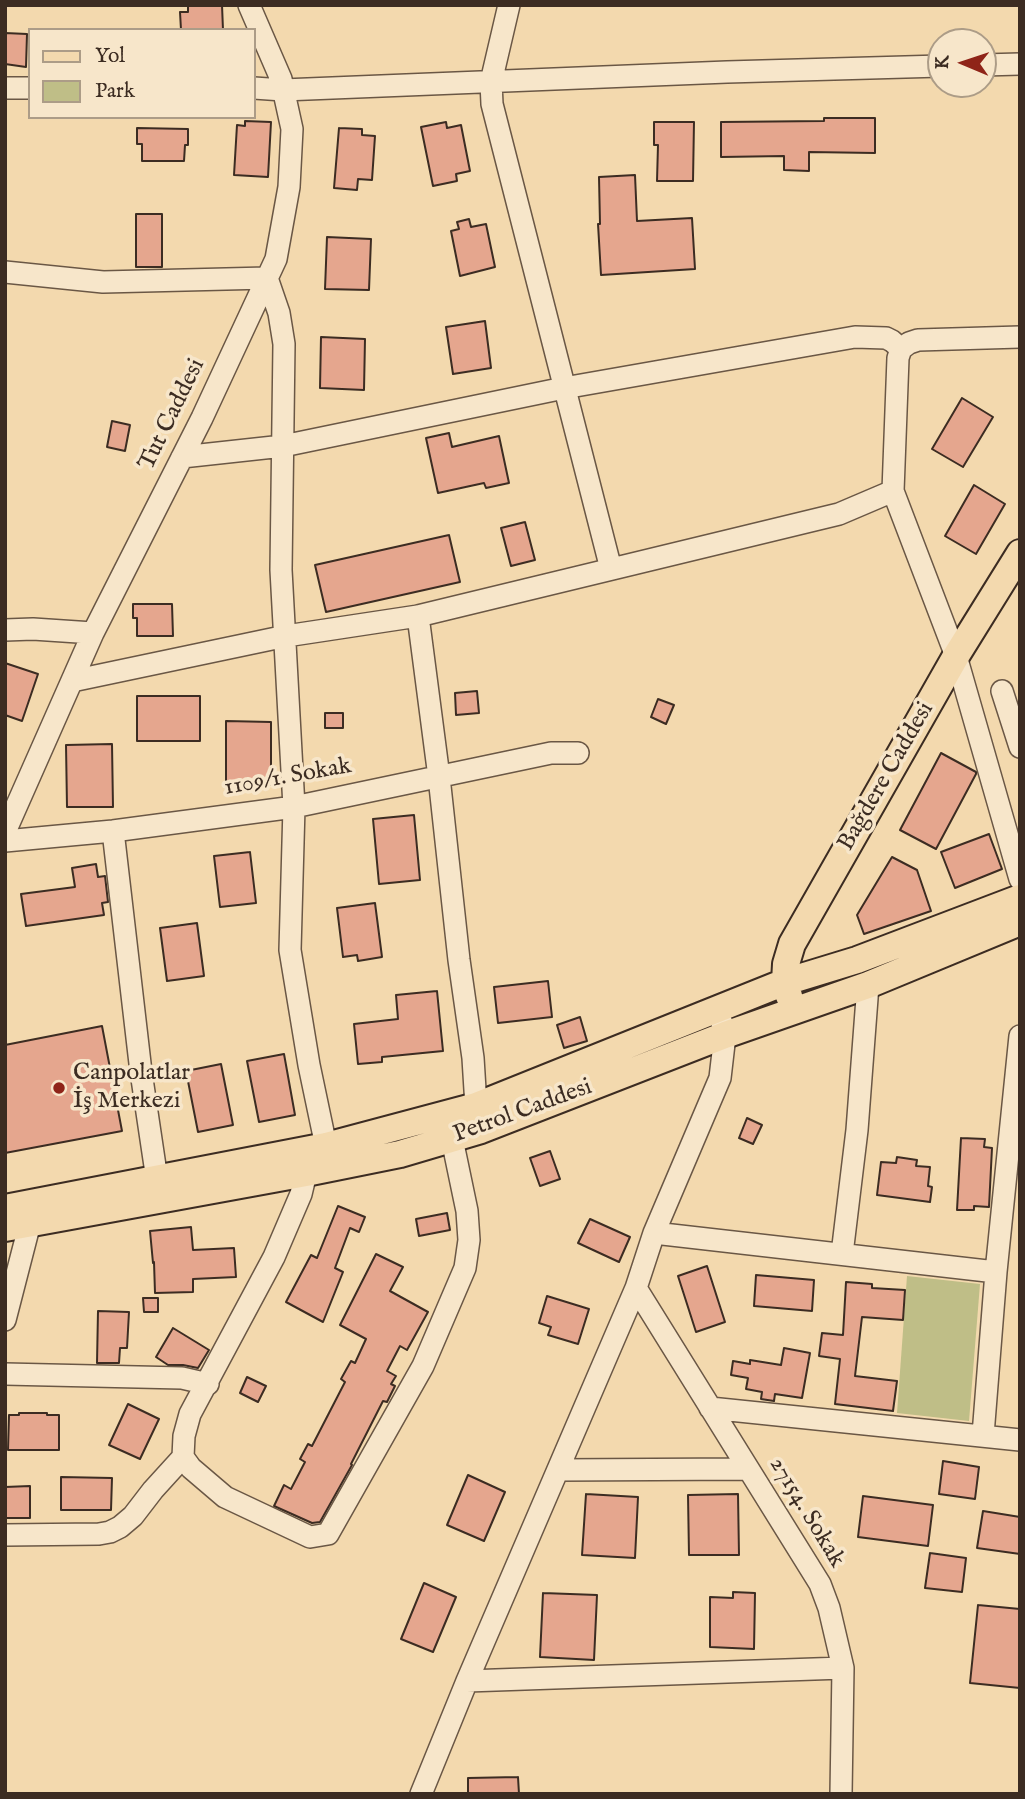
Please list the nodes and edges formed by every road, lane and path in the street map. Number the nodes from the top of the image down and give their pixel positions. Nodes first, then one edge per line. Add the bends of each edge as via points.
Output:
1 (249, 5) edge
2 (509, 5) edge
3 (1020, 64) edge
4 (997, 65) edge
5 (927, 66) edge
6 (491, 82) junction
7 (5, 88) edge
8 (28, 88) edge
9 (256, 88) edge
10 (283, 90) junction
11 (5, 272) edge
12 (267, 278) junction
13 (1020, 337) edge
14 (901, 349) junction
15 (564, 388) junction
16 (284, 446) junction
17 (182, 457) junction
18 (894, 491) junction
19 (1020, 553) edge
20 (611, 569) junction
21 (418, 616) junction
22 (5, 630) edge
23 (93, 633) junction
24 (286, 636) junction
25 (956, 656) junction
26 (72, 681) junction
27 (1002, 691) dead end
28 (1020, 747) edge
29 (578, 753) dead end
30 (439, 777) junction
31 (294, 807) junction
32 (113, 831) junction
33 (5, 832) edge
34 (5, 841) edge
35 (1020, 879) edge
36 (1020, 898) edge
37 (1020, 922) edge
38 (785, 982) junction
39 (868, 985) junction
40 (719, 1009) junction
41 (794, 1010) junction
42 (725, 1035) junction
43 (1020, 1037) edge
44 (476, 1106) junction
45 (1015, 1135) edge
46 (452, 1139) junction
47 (326, 1146) junction
48 (306, 1173) junction
49 (158, 1188) junction
50 (5, 1208) edge
51 (18, 1225) edge
52 (654, 1233) junction
53 (842, 1254) junction
54 (996, 1272) junction
55 (636, 1287) junction
56 (5, 1320) edge
57 (5, 1374) edge
58 (208, 1384) junction
59 (710, 1408) junction
60 (983, 1435) junction
61 (1020, 1440) edge
62 (183, 1457) junction
63 (748, 1469) junction
64 (558, 1471) junction
65 (5, 1535) edge
66 (843, 1668) junction
67 (467, 1681) junction
68 (421, 1794) edge
69 (841, 1794) edge

1 - 10 street, Tut Caddesi
2 - 6 street
3 - 4 street
5 - 6 street
6 - 10 street
6 - 15 street via 492,104
7 - 8 street
9 - 10 street
10 - 12 street, Tut Caddesi via 292,129 289,187 276,259
11 - 12 street via 103,282
12 - 16 street via 284,344
12 - 17 street, Tut Caddesi
13 - 14 street via 918,340
14 - 15 street via 886,338 855,337
14 - 18 street
15 - 16 street
15 - 20 street
16 - 17 street
16 - 24 street via 281,570
17 - 23 street, Tut Caddesi
18 - 20 street via 839,514
18 - 25 street
19 - 25 main road, Bağdere Caddesi
20 - 21 street
21 - 24 street
21 - 30 street
22 - 23 street
23 - 26 street, Tut Caddesi
24 - 26 street
24 - 31 street
25 - 35 street
25 - 38 main road, Bağdere Caddesi via 792,944
26 - 33 street, Tut Caddesi
27 - 28 street
29 - 30 street, 1109/1. Sokak via 551,753
30 - 31 street, 1109/1. Sokak
30 - 44 street
31 - 32 street, 1109/1. Sokak
31 - 47 street via 290,950
32 - 34 street, 1109/1. Sokak
32 - 49 street
36 - 38 main road via 857,960
37 - 39 main road, Petrol Caddesi
38 - 40 main road
38 - 41 main road, Bağdere Caddesi
39 - 41 main road, Petrol Caddesi
39 - 53 street
40 - 42 street
40 - 44 main road
41 - 42 main road, Petrol Caddesi
42 - 46 main road, Petrol Caddesi
42 - 52 street via 720,1077
43 - 45 street
44 - 47 main road
45 - 54 street
46 - 48 main road, Petrol Caddesi
46 - 62 street via 467,1211 465,1268 423,1366 328,1534 310,1537 225,1497
47 - 49 main road
48 - 49 main road, Petrol Caddesi
48 - 58 street via 274,1257
49 - 50 main road
49 - 51 main road, Petrol Caddesi
51 - 56 street
52 - 53 street
52 - 55 street
53 - 54 street
54 - 60 street
55 - 59 street, 27154. Sokak
55 - 64 street
57 - 58 street via 182,1378
58 - 62 street via 190,1414
59 - 60 street
59 - 63 street, 27154. Sokak
60 - 61 street
62 - 65 street via 133,1516 110,1532
63 - 64 street
63 - 66 street, 27154. Sokak via 820,1584
64 - 67 street
66 - 67 street
66 - 69 street, 27154. Sokak
67 - 68 street

